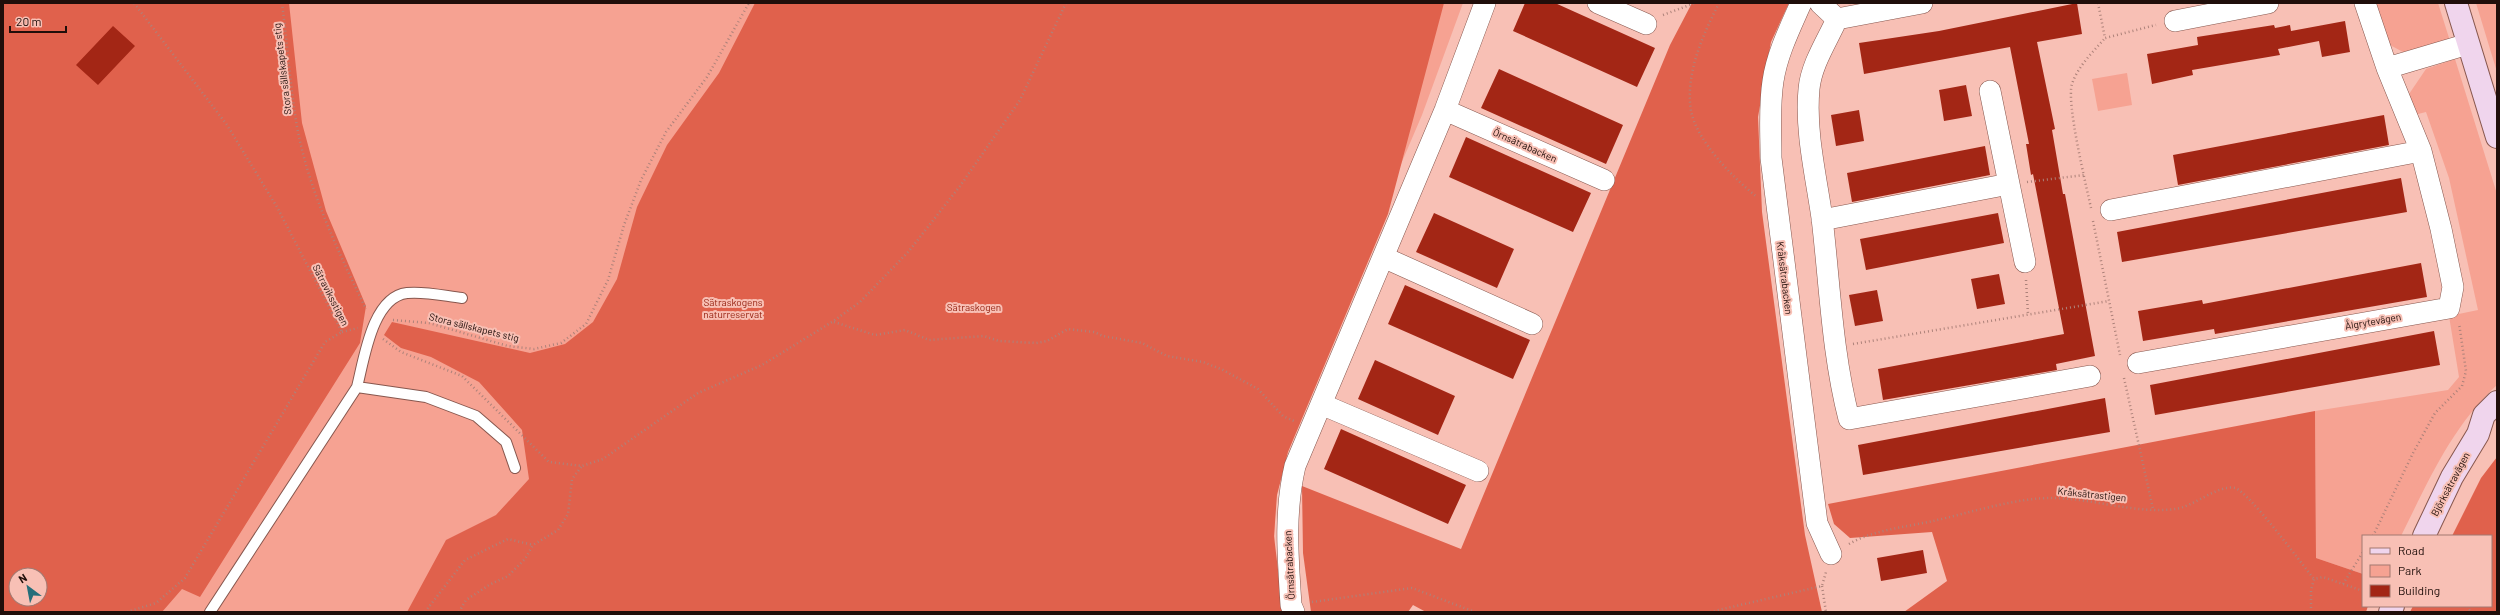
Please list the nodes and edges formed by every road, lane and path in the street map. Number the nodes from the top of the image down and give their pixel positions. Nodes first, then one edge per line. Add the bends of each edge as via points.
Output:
1 (134, 3) edge
2 (282, 3) edge
3 (749, 3) edge
4 (1066, 3) edge
5 (1485, 3) edge
6 (1598, 3) edge
7 (1695, 3) edge
8 (1719, 3) edge
9 (1801, 3) edge
10 (1820, 3) edge
11 (1922, 3) edge
12 (2098, 3) edge
13 (2268, 3) edge
14 (2365, 3) edge
15 (2456, 3) edge
16 (1837, 19) junction
17 (2175, 21) joint
18 (1646, 24) joint
19 (2106, 38) junction
20 (2468, 44) junction
21 (2387, 68) junction
22 (1990, 91) dead end
23 (1445, 110) junction
24 (2497, 137) edge
25 (2421, 151) junction
26 (2084, 175) junction
27 (1604, 180) dead end
28 (2009, 184) junction
29 (1776, 201) junction
30 (2099, 214) junction
31 (1822, 220) junction
32 (1383, 257) junction
33 (2025, 262) joint
34 (462, 298) dead end
35 (2109, 301) junction
36 (2449, 308) junction
37 (2028, 314) junction
38 (832, 322) junction
39 (374, 324) junction
40 (1532, 324) dead end
41 (1835, 348) junction
42 (2128, 366) junction
43 (2090, 376) dead end
44 (357, 387) junction
45 (2497, 402) edge
46 (1321, 404) junction
47 (2497, 422) edge
48 (1311, 429) junction
49 (2478, 434) junction
50 (582, 466) junction
51 (515, 468) dead end
52 (1478, 471) dead end
53 (2153, 509) junction
54 (2373, 535) edge
55 (2424, 535) edge
56 (533, 546) junction
57 (1831, 554) junction
58 (2362, 554) edge
59 (2314, 579) junction
60 (2343, 584) junction
61 (1822, 586) junction
62 (2362, 591) edge
63 (1293, 609) edge
64 (127, 612) edge
65 (210, 612) edge
66 (425, 612) edge
67 (459, 612) edge
68 (1475, 612) edge
69 (1710, 612) edge
70 (1826, 612) edge
71 (2311, 612) edge

1 - 64 path, Sätraviksstigen via 227,125 277,207 342,332 325,342 185,578 156,603
2 - 39 path, Stora sällskapets stig via 296,122 308,168 341,259
3 - 39 path, Stora sällskapets stig via 707,77 666,132 641,180 624,225 608,280 586,324 561,343 534,349 508,346 429,324 388,320
4 - 38 path via 1020,100 960,186 909,251 860,302
5 - 23 street, Örnsätrabacken
6 - 18 street
7 - 18 path
8 - 29 path via 1703,36 1695,62 1691,79 1692,111 1707,144 1730,171 1762,201
9 - 29 street, Kråksätrabacken via 1783,46 1773,80 1771,158
10 - 16 street
11 - 16 street
12 - 19 path
13 - 17 street
14 - 21 street
15 - 20 street
16 - 31 street via 1815,66 1809,88 1809,126
17 - 19 path
19 - 26 path via 2084,61 2071,86 2072,109
20 - 21 street
20 - 24 street
21 - 25 street
22 - 28 street
23 - 27 street, Örnsätrabacken
23 - 32 street, Örnsätrabacken
25 - 30 street
25 - 36 street via 2453,287
26 - 28 path
26 - 30 path
28 - 31 street
28 - 33 street
29 - 57 street, Kråksätrabacken via 1817,523
30 - 35 path
31 - 41 street
32 - 40 street
32 - 46 street, Örnsätrabacken
33 - 37 path
34 - 39 lane via 407,293 386,304
35 - 37 path
35 - 42 path
36 - 42 street, Ålgrytevägen
36 - 54 path via 2460,323 2466,371 2462,386 2435,413 2413,452
37 - 41 path
38 - 48 path via 876,335 905,330 929,340 984,336 999,341 1036,343 1047,341 1068,329 1094,332 1142,343 1167,356 1203,362 1223,370 1258,389 1283,416
38 - 50 path via 762,365 698,393 603,459
39 - 44 lane
39 - 50 path via 383,340 401,352 462,376 549,462
41 - 43 street via 1840,385 1849,419
42 - 53 path
44 - 51 lane via 426,398 476,416 506,442
44 - 65 lane
45 - 49 street, Björksätravägen via 2484,415
46 - 48 street, Örnsätrabacken
46 - 52 street
47 - 49 street, Björksätravägen
48 - 63 street, Örnsätrabacken via 1295,466 1289,493 1286,538
49 - 55 street, Björksätravägen via 2452,477
50 - 56 path via 572,479 568,514 565,519 558,530
53 - 57 path, Kråksätrastigen via 2054,498 2009,504 1857,539
53 - 59 path, Kråksätrastigen via 2176,509 2224,488 2235,488 2250,499
56 - 66 path via 508,539 465,560
56 - 67 path via 525,559 508,576 466,600
57 - 61 path
58 - 60 path
59 - 60 path via 2324,576
59 - 71 path
60 - 62 path
61 - 69 path
61 - 70 path
63 - 68 path via 1412,588

